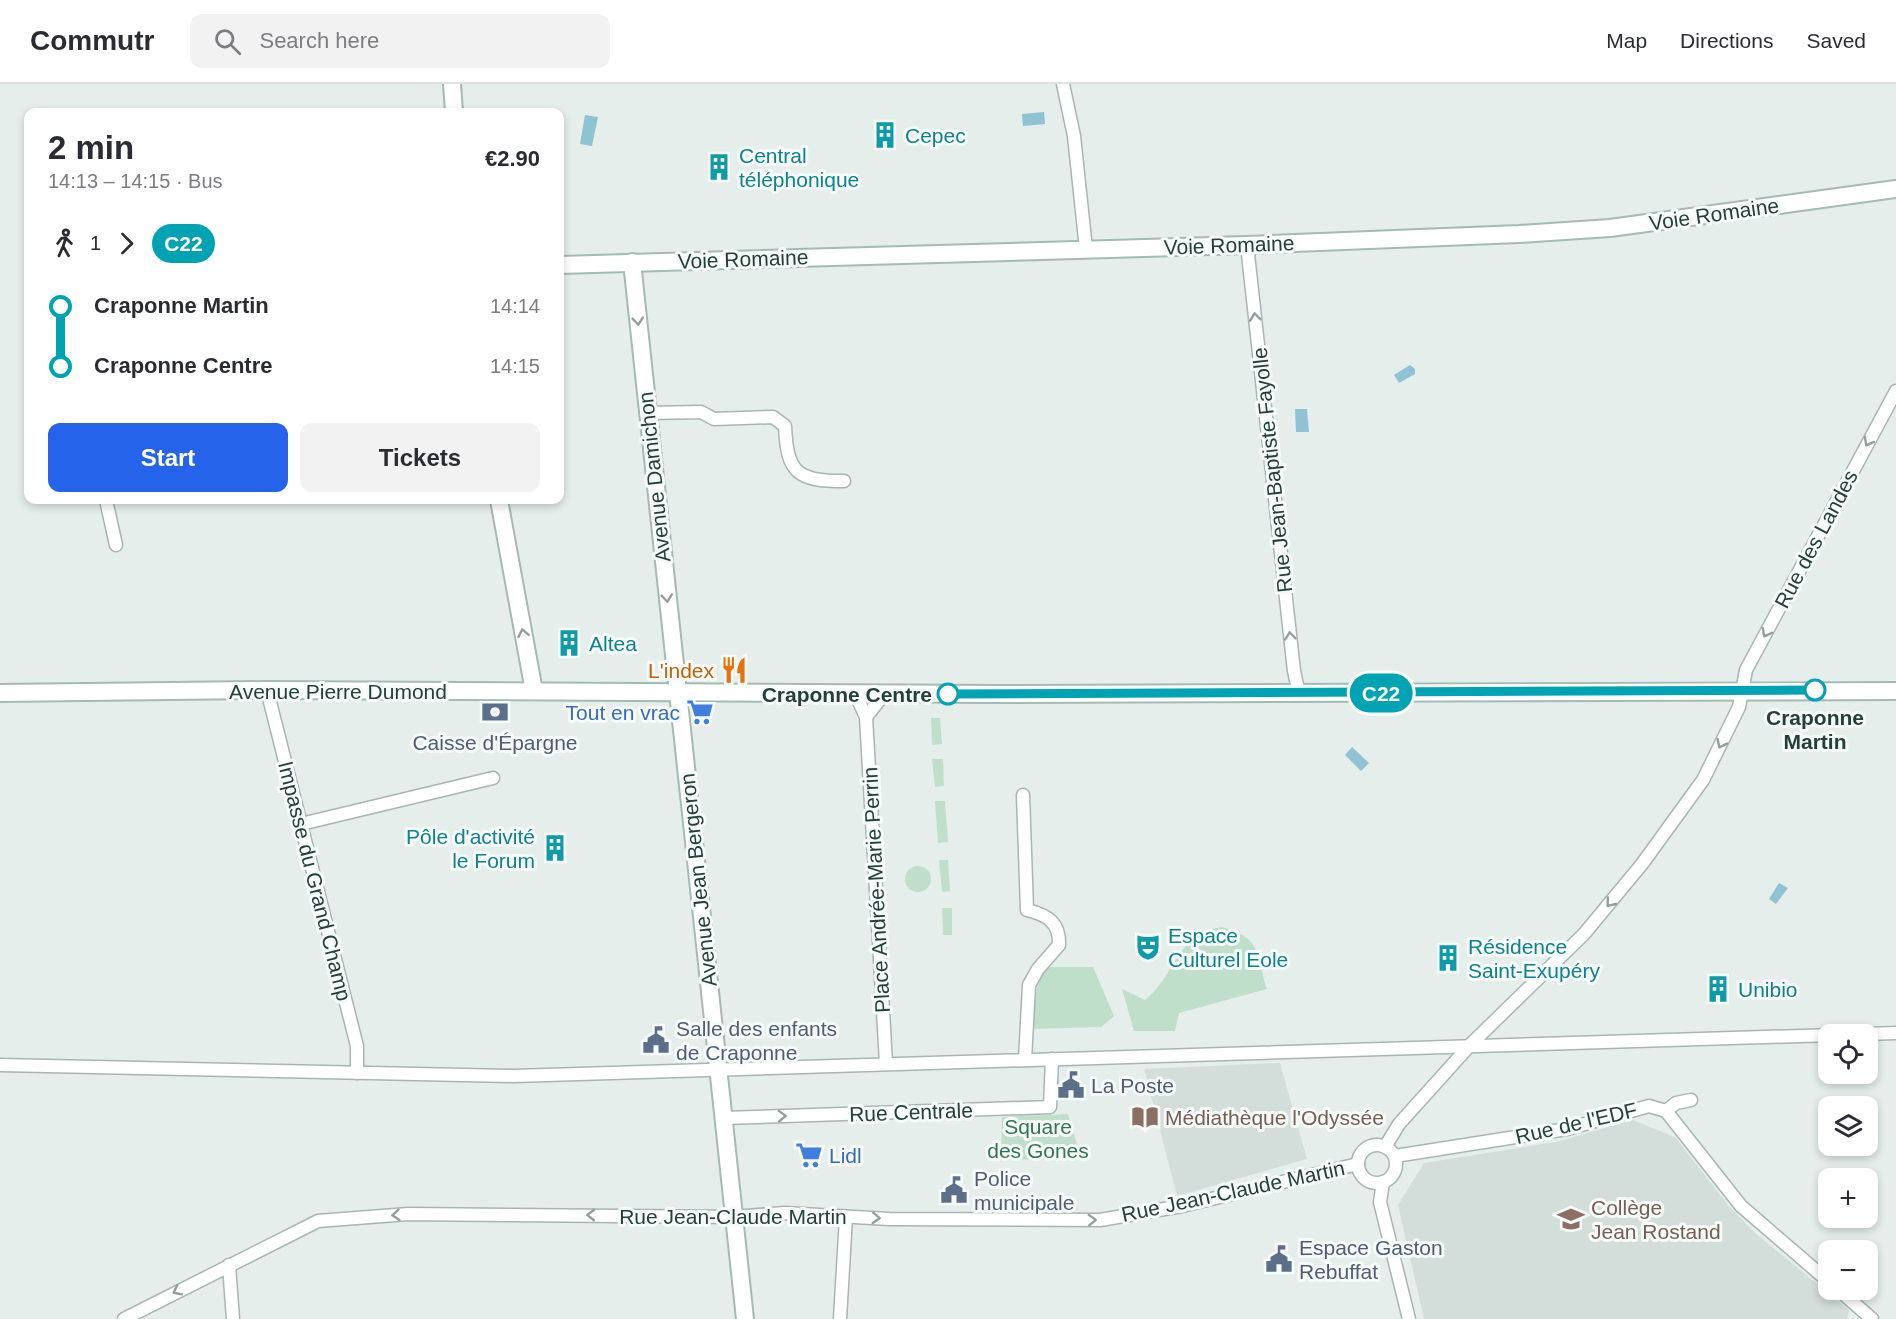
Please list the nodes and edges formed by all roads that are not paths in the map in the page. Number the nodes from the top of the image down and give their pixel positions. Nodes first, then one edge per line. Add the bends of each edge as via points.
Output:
1 (452, 84) edge
2 (1063, 84) edge
3 (454, 108) edge
4 (1896, 189) edge
5 (1246, 245) junction
6 (1086, 249) junction
7 (632, 262) junction
8 (564, 265) edge
9 (1896, 391) edge
10 (648, 413) junction
11 (844, 481) dead end
12 (107, 504) edge
13 (500, 504) edge
14 (116, 545) dead end
15 (267, 690) junction
16 (1741, 690) junction
17 (534, 691) junction
18 (677, 691) junction
19 (1896, 691) edge
20 (0, 693) edge
21 (855, 693) junction
22 (885, 693) junction
23 (1299, 694) junction
24 (866, 717) junction
25 (493, 778) dead end
26 (1023, 795) dead end
27 (301, 824) junction
28 (1896, 1033) edge
29 (1470, 1044) junction
30 (1025, 1059) junction
31 (1052, 1059) junction
32 (886, 1063) junction
33 (0, 1065) edge
34 (719, 1070) junction
35 (357, 1072) junction
36 (1691, 1100) dead end
37 (1666, 1111) junction
38 (724, 1118) junction
39 (1390, 1151) junction
40 (1358, 1164) junction
41 (1383, 1182) junction
42 (846, 1216) junction
43 (734, 1217) junction
44 (229, 1264) junction
45 (1818, 1272) edge
46 (1850, 1300) edge
47 (124, 1319) edge
48 (233, 1319) edge
49 (745, 1319) edge
50 (840, 1319) edge
51 (1409, 1319) edge
52 (1872, 1319) edge

1 - 3 street
2 - 6 street via 1074,136
4 - 5 street, Voie Romaine via 1610,228
5 - 6 street, Voie Romaine
23 -> 5 street, Rue Jean-Baptiste Fayolle
6 - 7 street, Voie Romaine
7 - 8 street, Voie Romaine
7 -> 10 street, Avenue Damichon
9 -> 16 street, Rue des Landes via 1746,670
10 - 11 street via 701,412 714,419 773,417 785,426 789,461 800,473 813,481
10 -> 18 street, Avenue Damichon
12 - 14 street
17 -> 13 street
15 - 17 street, Avenue Pierre Dumond
15 - 20 street, Avenue Pierre Dumond
15 - 27 street, Impasse du Grand Champ
16 - 19 street, Avenue Pierre Dumond
16 - 23 street, Avenue Pierre Dumond
16 -> 29 street via 1740,707 1703,780 1642,864 1584,934
17 - 18 street, Avenue Pierre Dumond
18 - 21 street, Avenue Pierre Dumond
18 - 34 street, Avenue Jean Bergeron
21 - 22 street, Avenue Pierre Dumond
21 - 24 street, Place Andrée-Marie Perrin
22 - 23 street, Avenue Pierre Dumond
22 - 24 street
24 - 32 street, Place Andrée-Marie Perrin
25 - 27 street
26 - 30 street via 1027,910 1050,919 1060,933 1059,945 1029,985
27 - 35 street, Impasse du Grand Champ via 357,1046
28 - 29 street
29 - 31 street
29 - 39 street via 1399,1124
30 - 31 street
30 - 32 street
38 -> 31 street, Rue Centrale via 1050,1107
32 - 34 street
33 - 35 street
34 - 35 street via 514,1076
34 - 38 street, Avenue Jean Bergeron
36 - 37 street via 1676,1103
37 - 39 street, Rue de l'EDF via 1649,1107 1568,1129
37 - 45 street, Rue de l'EDF via 1741,1206
38 - 43 street, Avenue Jean Bergeron
39 - 40 street via 1367,1148
39 - 41 street via 1396,1168
40 - 41 street via 1366,1179
42 -> 40 street, Rue Jean-Claude Martin via 1100,1220 1182,1206
41 - 51 street via 1380,1202
42 - 43 street, Rue Jean-Claude Martin via 785,1213
42 - 50 street
43 -> 44 street, Rue Jean-Claude Martin via 408,1214 318,1221
43 - 49 street, Avenue Jean Bergeron
44 -> 47 street, Rue Jean-Claude Martin
44 - 48 street
46 - 52 street

